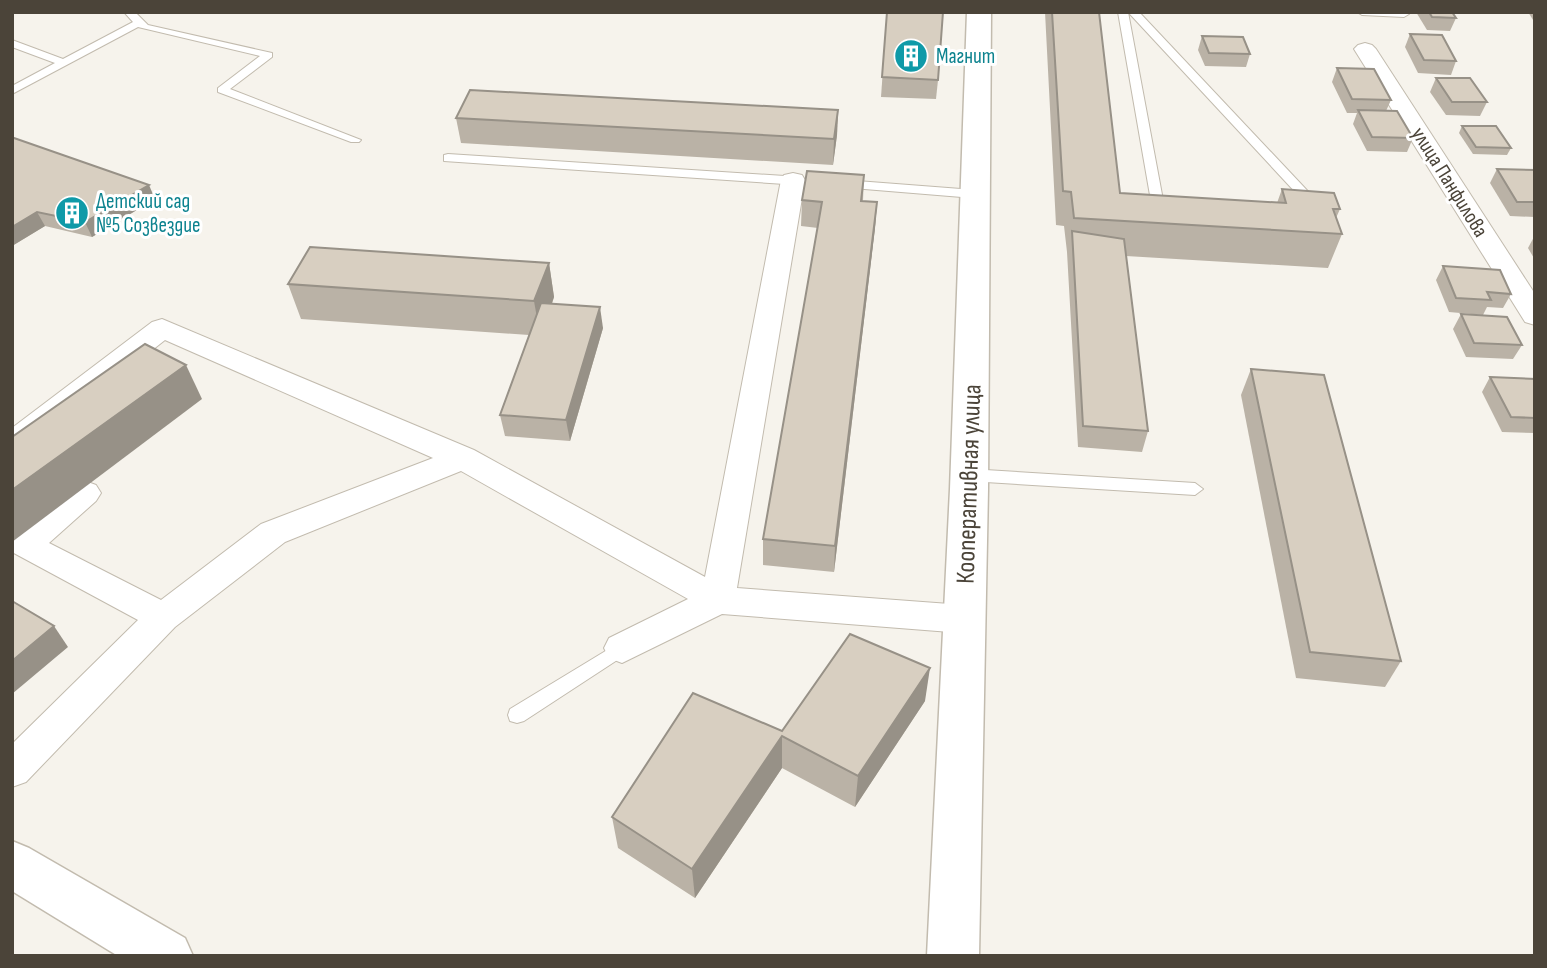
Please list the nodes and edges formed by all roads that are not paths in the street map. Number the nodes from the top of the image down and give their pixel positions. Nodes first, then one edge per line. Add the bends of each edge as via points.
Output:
1 (129, 12) edge
2 (979, 12) edge
3 (1123, 12) edge
4 (1133, 12) edge
5 (1362, 12) edge
6 (1403, 12) edge
7 (139, 23) junction
8 (12, 43) edge
9 (1365, 49) dead end
10 (64, 63) junction
11 (12, 91) edge
12 (355, 140) dead end
13 (448, 158) dead end
14 (803, 181) joint
15 (837, 183) edge
16 (974, 194) junction
17 (1189, 208) edge
18 (1310, 214) edge
19 (1535, 316) edge
20 (12, 444) edge
21 (463, 458) junction
22 (969, 475) junction
23 (1195, 489) dead end
24 (85, 493) dead end
25 (718, 600) junction
26 (163, 617) junction
27 (964, 619) junction
28 (622, 648) joint
29 (517, 715) dead end
30 (12, 770) edge
31 (12, 864) edge
32 (167, 956) edge
33 (953, 956) edge

1 - 7 lane
2 - 16 street, Кооперативная улица
3 - 17 lane via 1157,201 1161,206
4 - 18 lane via 1323,215
5 - 6 lane
7 - 10 lane
7 - 12 lane via 268,55 222,90
8 - 10 lane
9 - 19 street, улица Панфилова
10 - 11 lane
13 - 14 lane
14 - 25 street
15 - 16 lane
16 - 22 street, Кооперативная улица
20 - 21 street via 162,328
21 - 25 street
21 - 26 street via 273,533
22 - 23 lane
22 - 27 street, Кооперативная улица
24 - 26 street via 25,545
25 - 27 street
25 - 28 street
26 - 30 street
27 - 33 street, Кооперативная улица
28 - 29 lane
31 - 32 street

